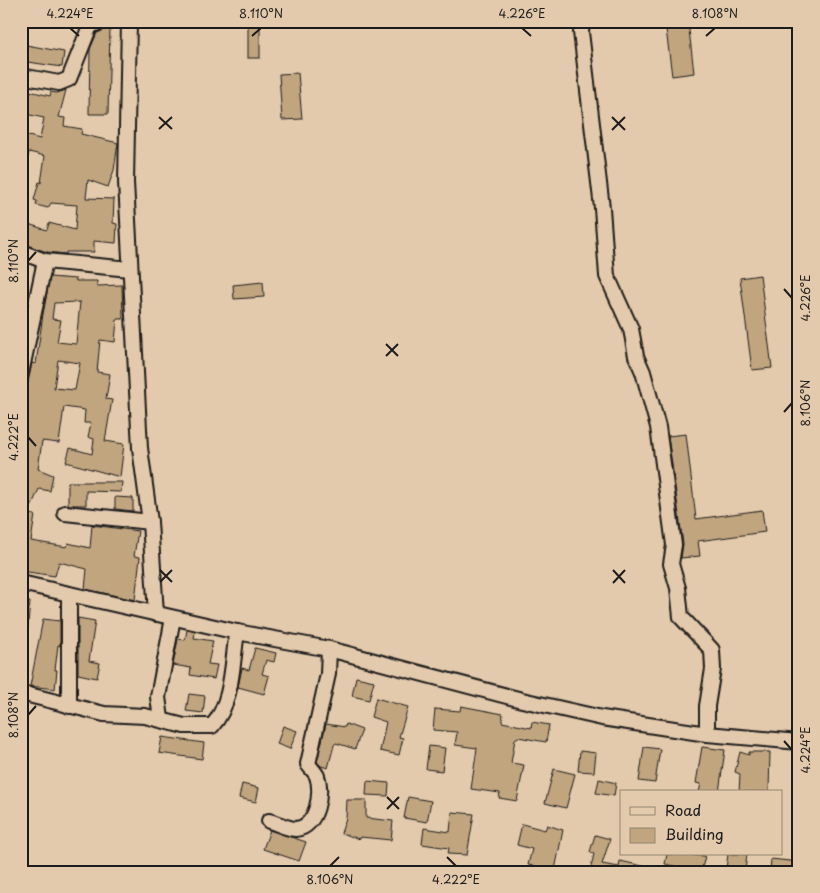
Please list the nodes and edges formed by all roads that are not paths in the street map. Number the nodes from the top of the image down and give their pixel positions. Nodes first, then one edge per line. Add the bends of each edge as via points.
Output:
1 (103, 21) edge
2 (129, 21) edge
3 (582, 21) edge
4 (21, 76) edge
5 (21, 252) edge
6 (45, 261) junction
7 (130, 269) junction
8 (21, 372) edge
9 (65, 513) dead end
10 (150, 522) junction
11 (21, 583) edge
12 (69, 594) junction
13 (156, 614) junction
14 (173, 618) junction
15 (237, 632) junction
16 (329, 649) junction
17 (21, 693) edge
18 (69, 706) junction
19 (161, 719) junction
20 (707, 734) junction
21 (799, 742) edge
22 (269, 821) dead end

1 - 4 street via 90,26 68,79 59,83
2 - 7 street via 126,182
3 - 20 street via 607,276 631,329 658,427 674,545 671,564 681,616 712,650
5 - 6 street
6 - 7 street
6 - 8 street
7 - 10 street via 140,448
9 - 10 street
10 - 13 street
11 - 12 street
12 - 13 street
12 - 18 street
13 - 14 street
14 - 15 street
14 - 19 street via 158,697
15 - 16 street
15 - 19 street via 221,716 212,726 184,726
16 - 20 street via 602,718
16 - 22 street via 328,674 308,764 317,776 318,798 314,816 306,826 295,829
17 - 18 street
18 - 19 street via 104,714
20 - 21 street

